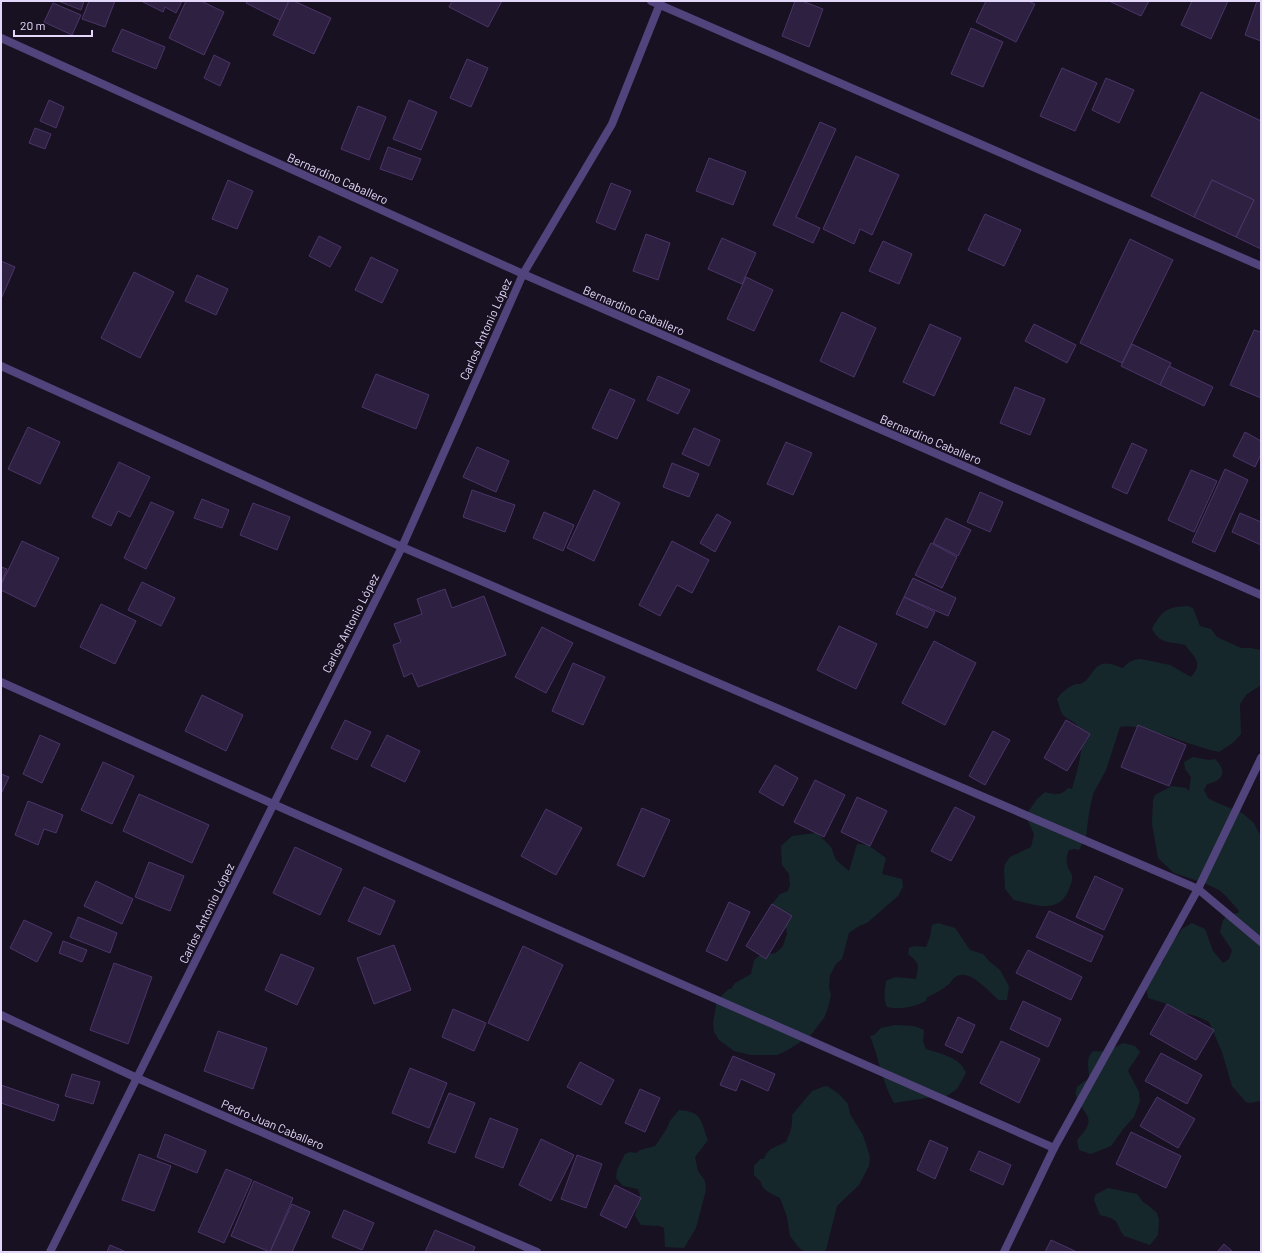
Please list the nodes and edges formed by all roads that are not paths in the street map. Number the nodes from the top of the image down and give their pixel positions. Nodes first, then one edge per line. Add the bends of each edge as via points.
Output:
1 (657, 2) edge
2 (1, 38) edge
3 (1261, 266) edge
4 (523, 274) junction
5 (1, 366) edge
6 (402, 546) junction
7 (1261, 595) edge
8 (1, 682) edge
9 (1261, 758) edge
10 (273, 804) junction
11 (1198, 890) junction
12 (1261, 942) edge
13 (1, 1015) edge
14 (137, 1078) junction
15 (1054, 1148) junction
16 (50, 1252) edge
17 (537, 1252) edge
18 (1004, 1252) edge

1 - 3 street
1 - 4 street, Carlos Antonio López via 612,124
2 - 4 street, Bernardino Caballero
4 - 6 street, Carlos Antonio López
4 - 7 street, Bernardino Caballero
5 - 6 street
6 - 10 street, Carlos Antonio López
6 - 11 street
8 - 10 street
9 - 11 street
10 - 14 street, Carlos Antonio López
10 - 15 street
11 - 12 street
11 - 15 street
13 - 14 street, Pedro Juan Caballero
14 - 16 street, Carlos Antonio López
14 - 17 street, Pedro Juan Caballero
15 - 18 street

